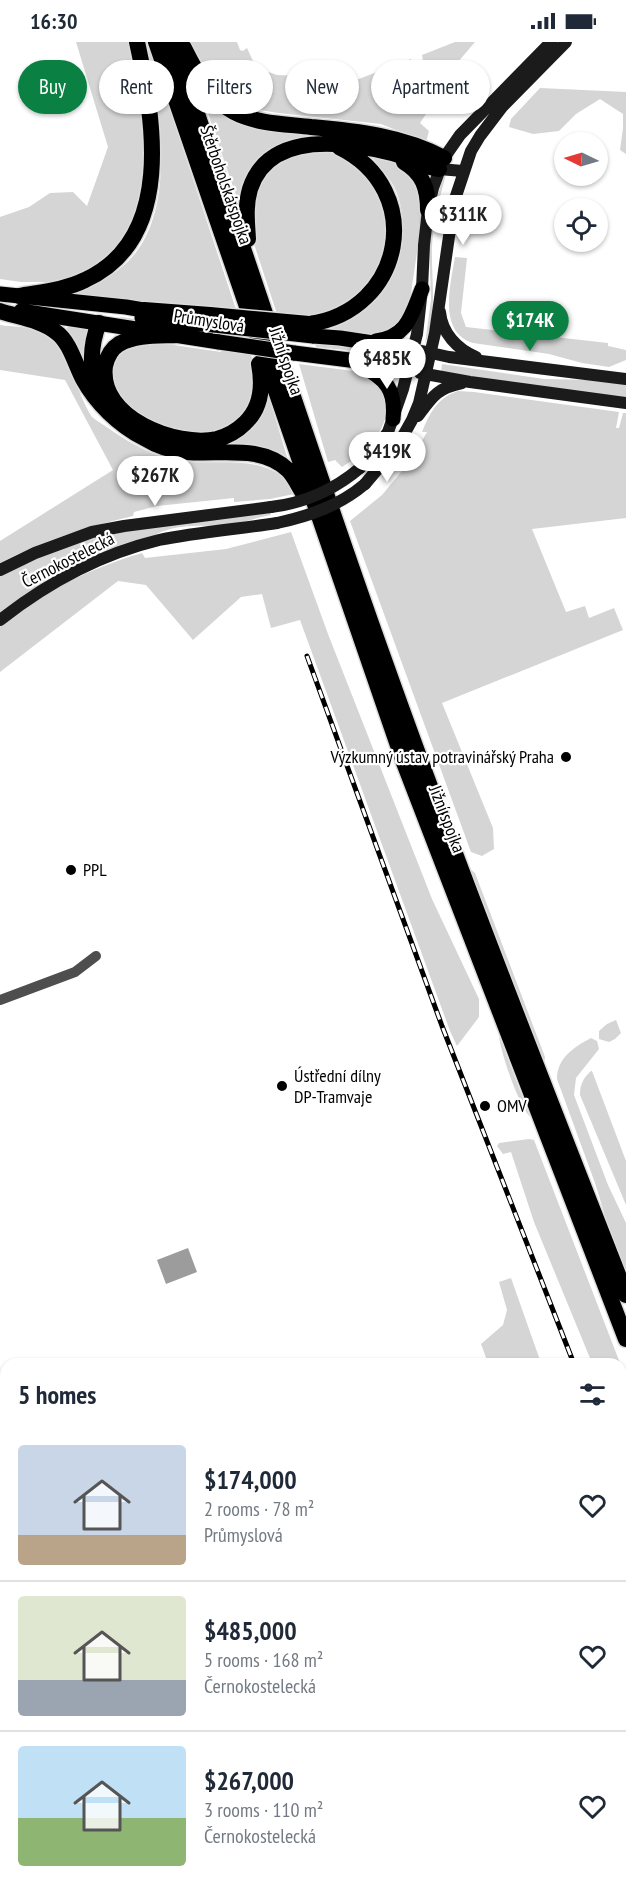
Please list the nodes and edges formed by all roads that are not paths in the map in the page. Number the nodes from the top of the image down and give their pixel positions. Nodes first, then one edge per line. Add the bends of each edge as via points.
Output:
1 (137, 42) edge
2 (156, 42) edge
3 (172, 42) edge
4 (181, 42) edge
5 (551, 42) edge
6 (566, 42) edge
7 (330, 143) junction
8 (376, 150) junction
9 (442, 163) junction
10 (464, 171) junction
11 (429, 210) junction
12 (255, 282) junction
13 (422, 289) junction
14 (0, 294) edge
15 (19, 296) junction
16 (440, 299) junction
17 (247, 307) junction
18 (0, 310) edge
19 (144, 310) joint
20 (212, 320) junction
21 (99, 323) junction
22 (311, 330) junction
23 (178, 335) junction
24 (365, 342) junction
25 (413, 349) junction
26 (430, 352) junction
27 (349, 360) junction
28 (491, 362) junction
29 (407, 370) junction
30 (425, 374) junction
31 (626, 379) edge
32 (470, 382) junction
33 (626, 403) edge
34 (393, 419) junction
35 (118, 421) junction
36 (406, 431) junction
37 (322, 528) junction
38 (0, 570) edge
39 (0, 620) edge
40 (96, 956) dead end
41 (0, 1000) edge
42 (626, 1295) edge
43 (626, 1339) edge

1 - 15 highway via 149,109 152,161 148,200 137,232 116,260 91,277 68,287
2 - 17 highway, Štěrboholská spojka
3 - 12 highway, Štěrboholská spojka
4 - 9 highway via 209,90 240,115 272,123 377,135 418,146
5 - 9 main road, Černokostelecká via 460,135
6 - 10 main road, Černokostelecká via 494,117 472,149
7 - 8 highway
7 - 12 highway via 288,150 265,166 253,182 247,220
7 - 22 highway via 366,165 383,185 393,213 394,244 385,273 365,299
8 - 9 highway via 428,167
8 - 11 highway via 418,172 427,190
9 - 10 main road
9 - 11 main road, Černokostelecká
10 - 16 main road, Černokostelecká via 453,211
11 - 13 main road, Černokostelecká
12 - 42 highway, Jižní spojka via 438,808
13 - 24 main road via 410,320 400,332 387,339
13 - 25 main road, Černokostelecká
14 - 15 main road
15 - 19 main road
16 - 26 main road, Černokostelecká
16 - 28 main road via 442,322 449,336 465,351
17 - 23 highway via 261,393 250,418 223,437 200,440 164,435 130,417 109,393 105,368 116,346 132,339
17 - 37 highway, Jižní spojka
18 - 21 main road, Průmyslová
18 - 35 highway via 59,334 89,389
19 - 20 highway
20 - 21 main road via 112,314
20 - 22 highway, bridge
21 - 23 main road, Průmyslová
21 - 35 highway via 93,376 104,402
22 - 24 main road
23 - 27 main road, Průmyslová, bridge
24 - 25 main road
25 - 26 main road
25 - 29 main road, Černokostelecká
26 - 28 main road
26 - 30 main road, Černokostelecká
27 - 29 main road, Průmyslová
27 - 34 main road via 386,382 393,400
28 - 31 main road
29 - 30 main road, Průmyslová
29 - 34 main road, Černokostelecká
30 - 32 main road, Průmyslová
30 - 36 main road, Černokostelecká via 419,403
32 - 33 main road, Průmyslová
32 - 36 main road via 435,393
34 - 38 main road, Černokostelecká, bridge via 383,440 360,468 313,497 293,504 99,531 54,545
35 - 37 highway via 143,438 170,449 252,453 274,460 295,479
36 - 39 main road, Černokostelecká, bridge via 365,484 318,512 277,523 162,540 123,551 59,580
37 - 43 highway, Jižní spojka via 403,760
40 - 41 street via 75,972

